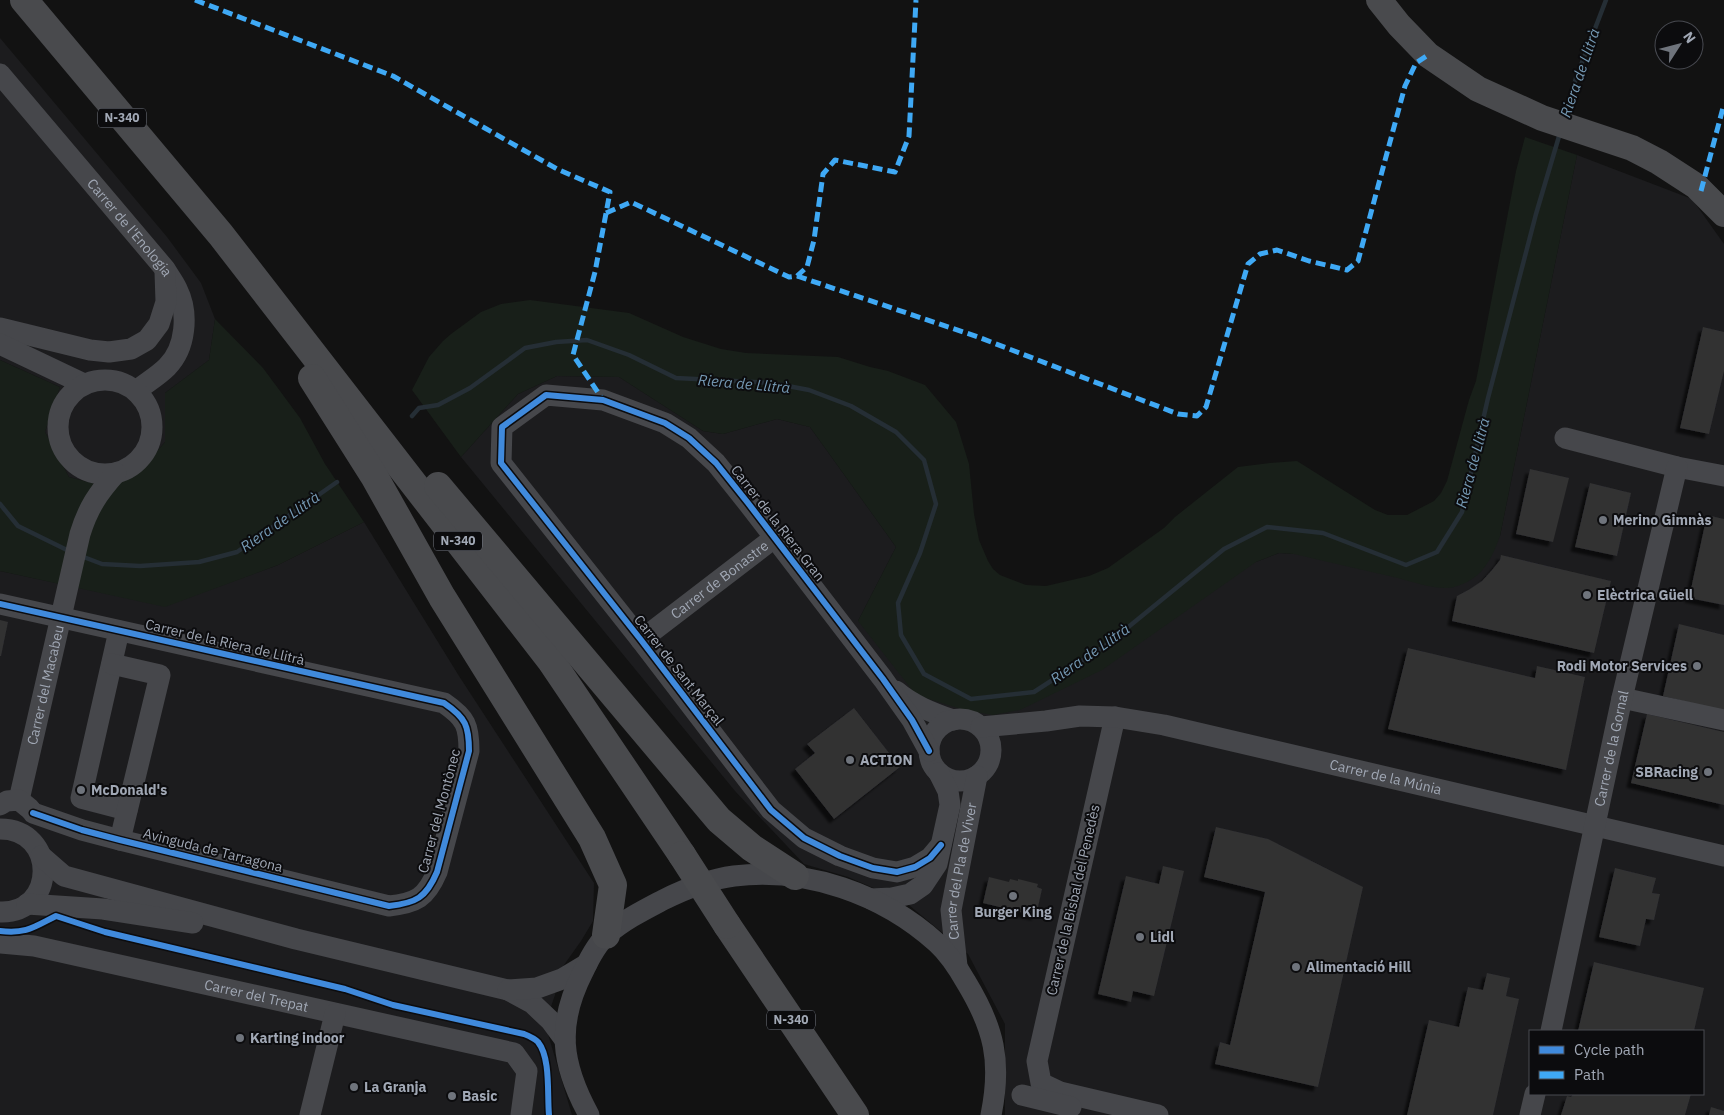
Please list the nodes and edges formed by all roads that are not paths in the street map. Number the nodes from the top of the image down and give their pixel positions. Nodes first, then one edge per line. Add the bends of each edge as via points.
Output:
1 (24, 0) edge
2 (1379, 0) edge
3 (0, 74) edge
4 (1724, 214) edge
5 (221, 235) junction
6 (165, 269) junction
7 (0, 328) edge
8 (0, 344) edge
9 (84, 384) junction
10 (136, 391) junction
11 (546, 395) joint
12 (1565, 438) dead end
13 (79, 466) junction
14 (1677, 467) junction
15 (116, 473) junction
16 (1724, 476) edge
17 (86, 513) junction
18 (774, 538) junction
19 (0, 604) edge
20 (61, 618) junction
21 (120, 631) junction
22 (641, 640) junction
23 (112, 664) junction
24 (883, 679) junction
25 (1622, 698) junction
26 (444, 703) joint
27 (1115, 717) junction
28 (953, 720) junction
29 (1724, 720) edge
30 (1046, 721) junction
31 (981, 727) junction
32 (929, 751) junction
33 (990, 754) junction
34 (939, 773) junction
35 (977, 776) junction
36 (11, 805) edge
37 (127, 810) junction
38 (1594, 826) junction
39 (0, 829) edge
40 (120, 840) junction
41 (941, 845) junction
42 (38, 851) junction
43 (1724, 856) edge
44 (795, 876) junction
45 (871, 899) junction
46 (388, 906) joint
47 (12, 909) edge
48 (0, 932) edge
49 (606, 935) junction
50 (296, 939) junction
51 (0, 944) edge
52 (587, 964) junction
53 (957, 966) junction
54 (508, 990) junction
55 (335, 1014) junction
56 (1551, 1030) edge
57 (565, 1040) junction
58 (996, 1059) junction
59 (1022, 1094) junction
60 (1535, 1095) edge
61 (310, 1115) edge
62 (521, 1115) edge
63 (589, 1115) edge
64 (855, 1115) edge
65 (990, 1115) edge
66 (1057, 1115) edge
67 (1107, 1115) edge
68 (1158, 1115) edge
69 (1530, 1115) edge

1 - 5 highway, N-340
2 - 4 main road via 1428,55 1478,89 1542,118 1632,148 1696,186
3 - 6 street, Carrer de l'Enologia
5 - 44 highway via 250,254 409,451 719,820 752,848
5 - 49 highway via 232,272 294,351 374,476 442,598 592,838 614,885
5 - 64 highway, N-340, bridge via 551,661
6 - 7 street via 166,302 159,324 147,340 131,349 90,350
6 - 10 street, Carrer de l'Enologia via 178,290 183,307 183,337 177,354 167,366
8 - 9 street
9 - 10 street via 111,380
9 - 13 street via 66,401 58,424 63,448
10 - 15 street via 151,416 149,445 141,458
11 - 18 street, Carrer de la Riera Gran via 604,400 665,423 689,438 716,463
11 - 22 street, Carrer de Sant Marçal via 502,427 501,463
12 - 14 street
13 - 15 street via 91,472
13 - 17 street, Carrer del Macabeu via 85,489
14 - 16 street
14 - 25 street, Carrer de la Gornal
15 - 17 street, Carrer del Macabeu
17 - 20 street, Carrer del Macabeu
18 - 22 street, Carrer de Bonastre
18 - 24 street, Carrer de la Riera Gran
19 - 20 street, Carrer de la Riera de Llitrà
20 - 21 street, Carrer de la Riera de Llitrà
20 - 36 street, Carrer del Macabeu
21 - 23 street
21 - 26 street, Carrer de la Riera de Llitrà
22 - 41 street, Carrer de Sant Marçal via 771,810 804,838 840,856 873,868 897,872 930,858
23 - 37 street via 81,798
23 - 37 street via 160,675
24 - 28 street, Carrer de la Riera Gran via 903,697
24 - 32 street, Carrer de la Riera Gran
25 - 29 street
25 - 38 street, Carrer de la Gornal
26 - 46 street, Carrer del Montònec via 461,717 469,732 469,751 436,872 430,888 419,898
27 - 30 street, Carrer de la Múnia via 1080,716
27 - 38 street, Carrer de la Múnia via 1164,725
27 - 68 street, Carrer de la Bisbal del Penedès via 1037,1061 1041,1083 1060,1092
28 - 31 street
28 - 32 street via 937,728
30 - 31 street, Carrer de la Múnia
30 - 33 street, Carrer de la Múnia via 1002,742
31 - 33 street via 989,738
32 - 34 street via 932,764
33 - 35 street via 984,771
34 - 35 street via 950,780 962,782
34 - 41 street, Carrer del Pla de Viver via 948,791 950,805
35 - 53 street, Carrer del Pla de Viver via 951,910
36 - 40 street, Avinguda de Tarragona
36 - 42 street, Carrer del Macabeu via 37,829
37 - 40 street
38 - 43 street, Carrer de la Múnia
38 - 56 street, Carrer de la Gornal
39 - 42 street via 20,833
40 - 46 street, Avinguda de Tarragona
41 - 45 street, Carrer del Pla de Viver via 937,864 923,885 910,894
42 - 47 street, Carrer del Macabeu via 44,872 38,892
42 - 50 street via 64,876
44 - 45 street via 822,881
44 - 49 street via 733,876 700,885 647,908
45 - 53 street via 921,930
47 - 48 street, Carrer del Macabeu
47 - 50 street via 103,909
49 - 52 street
50 - 54 street
51 - 55 street, Carrer del Trepat via 34,946
52 - 54 street via 538,988
52 - 57 street via 570,1002
53 - 58 street via 986,1020
54 - 57 street via 532,1003
55 - 61 street
55 - 62 street, Carrer del Trepat via 514,1053 527,1071
57 - 63 street via 576,1092
58 - 59 street via 1005,1077
58 - 65 street
59 - 66 street via 1038,1107
59 - 67 street
60 - 69 street

